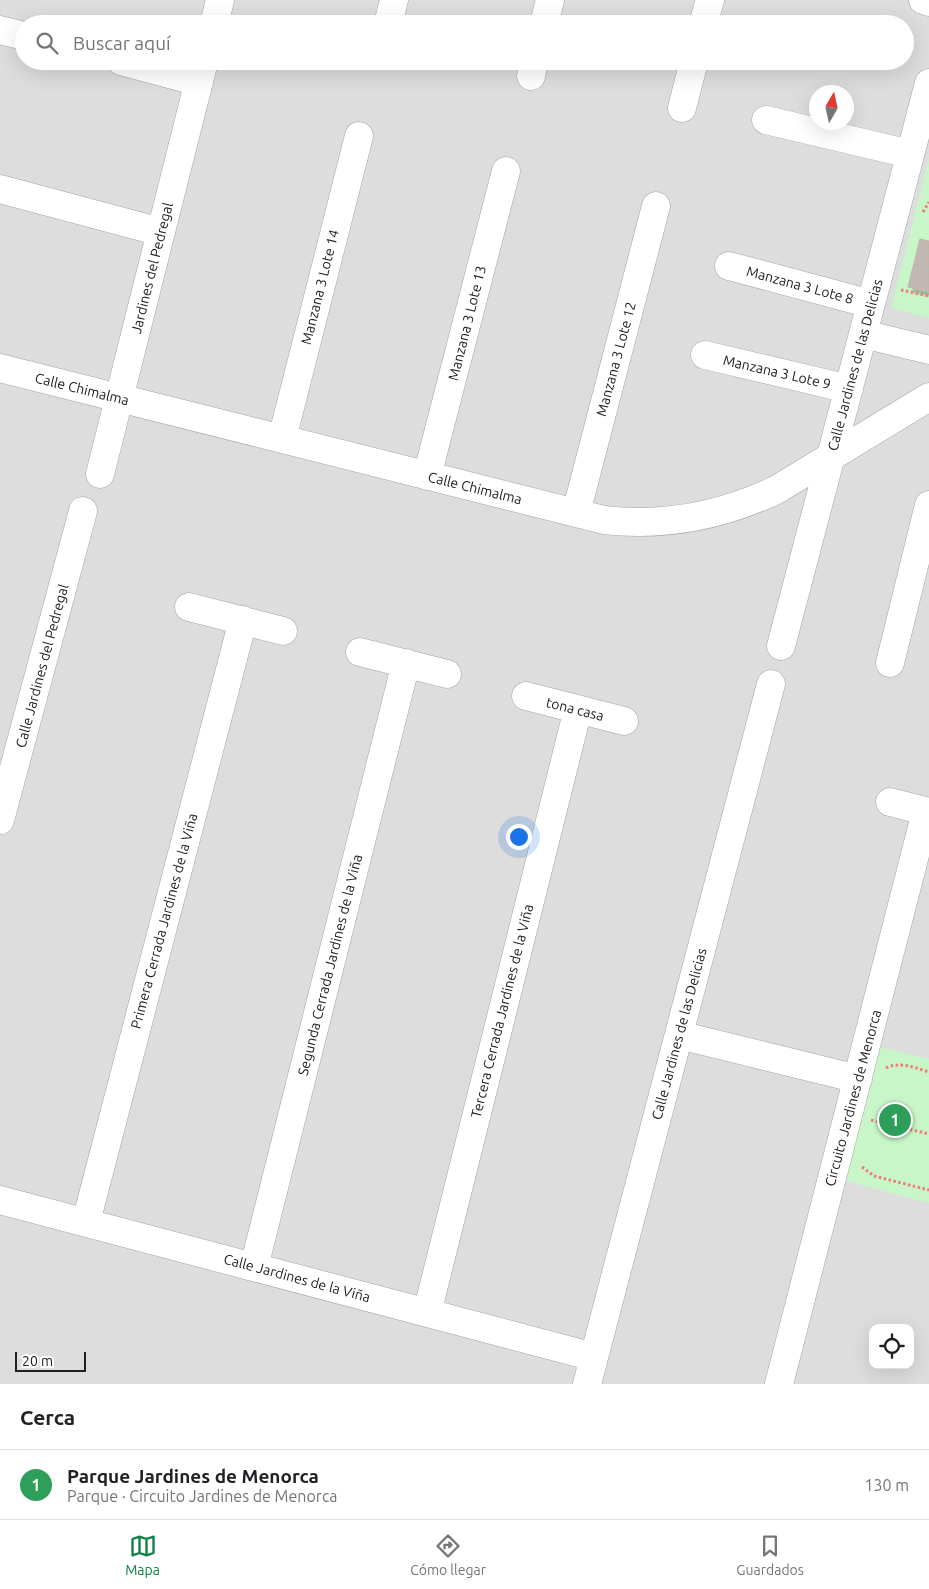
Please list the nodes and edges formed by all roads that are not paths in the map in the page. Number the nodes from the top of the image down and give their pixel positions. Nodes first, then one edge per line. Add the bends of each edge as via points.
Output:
1 (220, 0) edge
2 (394, 0) edge
3 (550, 0) edge
4 (710, 0) edge
5 (923, 0) edge
6 (929, 2) edge
7 (216, 15) edge
8 (390, 15) edge
9 (546, 15) edge
10 (706, 15) edge
11 (0, 30) edge
12 (15, 34) edge
13 (692, 70) edge
14 (202, 71) edge
15 (929, 83) edge
16 (682, 108) dead end
17 (766, 120) dead end
18 (359, 136) dead end
19 (910, 154) junction
20 (506, 171) dead end
21 (0, 189) edge
22 (656, 206) dead end
23 (161, 232) junction
24 (729, 266) dead end
25 (871, 304) junction
26 (863, 334) junction
27 (929, 350) edge
28 (705, 355) dead end
29 (0, 368) edge
30 (849, 389) junction
31 (929, 397) edge
32 (120, 398) junction
33 (282, 439) junction
34 (831, 456) junction
35 (100, 474) dead end
36 (427, 476) junction
37 (929, 505) edge
38 (83, 511) dead end
39 (576, 513) junction
40 (189, 607) dead end
41 (243, 620) junction
42 (284, 631) dead end
43 (781, 646) dead end
44 (360, 652) dead end
45 (406, 663) junction
46 (890, 663) dead end
47 (447, 674) dead end
48 (771, 684) dead end
49 (526, 696) dead end
50 (578, 709) junction
51 (624, 721) dead end
52 (890, 802) dead end
53 (928, 812) edge
54 (0, 820) edge
55 (679, 1034) junction
56 (869, 1075) junction
57 (0, 1200) edge
58 (86, 1222) junction
59 (254, 1267) junction
60 (427, 1313) junction
61 (594, 1357) junction
62 (587, 1384) edge
63 (779, 1384) edge

1 - 7 street
2 - 8 street
3 - 9 street
4 - 10 street
5 - 6 street
11 - 12 street
13 - 16 street
14 - 23 street, Jardines del Pedregal
15 - 19 street, Calle Jardines de las Delicias
17 - 19 street
18 - 33 street, Manzana 3 Lote 14
19 - 25 street, Calle Jardines de las Delicias
20 - 36 street, Manzana 3 Lote 13
21 - 23 street
22 - 39 street, Manzana 3 Lote 12
23 - 32 street, Jardines del Pedregal
24 - 25 street, Manzana 3 Lote 8
25 - 26 street, Calle Jardines de las Delicias
26 - 27 street
26 - 30 street, Calle Jardines de las Delicias
28 - 30 street, Manzana 3 Lote 9
29 - 32 street, Calle Chimalma
30 - 34 street, Calle Jardines de las Delicias
31 - 34 street, Calle Chimalma
32 - 33 street, Calle Chimalma
32 - 35 street, Jardines del Pedregal
33 - 36 street, Calle Chimalma
34 - 39 street, Calle Chimalma via 752,502 692,519 630,523
34 - 43 street, Calle Jardines de las Delicias
36 - 39 street, Calle Chimalma
37 - 46 street
38 - 54 street, Calle Jardines del Pedregal
40 - 41 street
41 - 42 street
41 - 58 street, Primera Cerrada Jardines de la Viña
44 - 45 street
45 - 47 street
45 - 59 street, Segunda Cerrada Jardines de la Viña
48 - 55 street, Calle Jardines de las Delicias
49 - 50 street, tona casa
50 - 51 street, tona casa
50 - 60 street, Tercera Cerrada Jardines de la Viña
52 - 53 street, Circuito Jardines de Menorca
53 - 56 street, Circuito Jardines de Menorca
55 - 56 street
55 - 61 street, Calle Jardines de las Delicias
56 - 63 street, Circuito Jardines de Menorca via 849,1115
57 - 58 street, Calle Jardines de la Viña
58 - 59 street, Calle Jardines de la Viña
59 - 60 street, Calle Jardines de la Viña
60 - 61 street, Calle Jardines de la Viña
61 - 62 street, Calle Jardines de las Delicias

